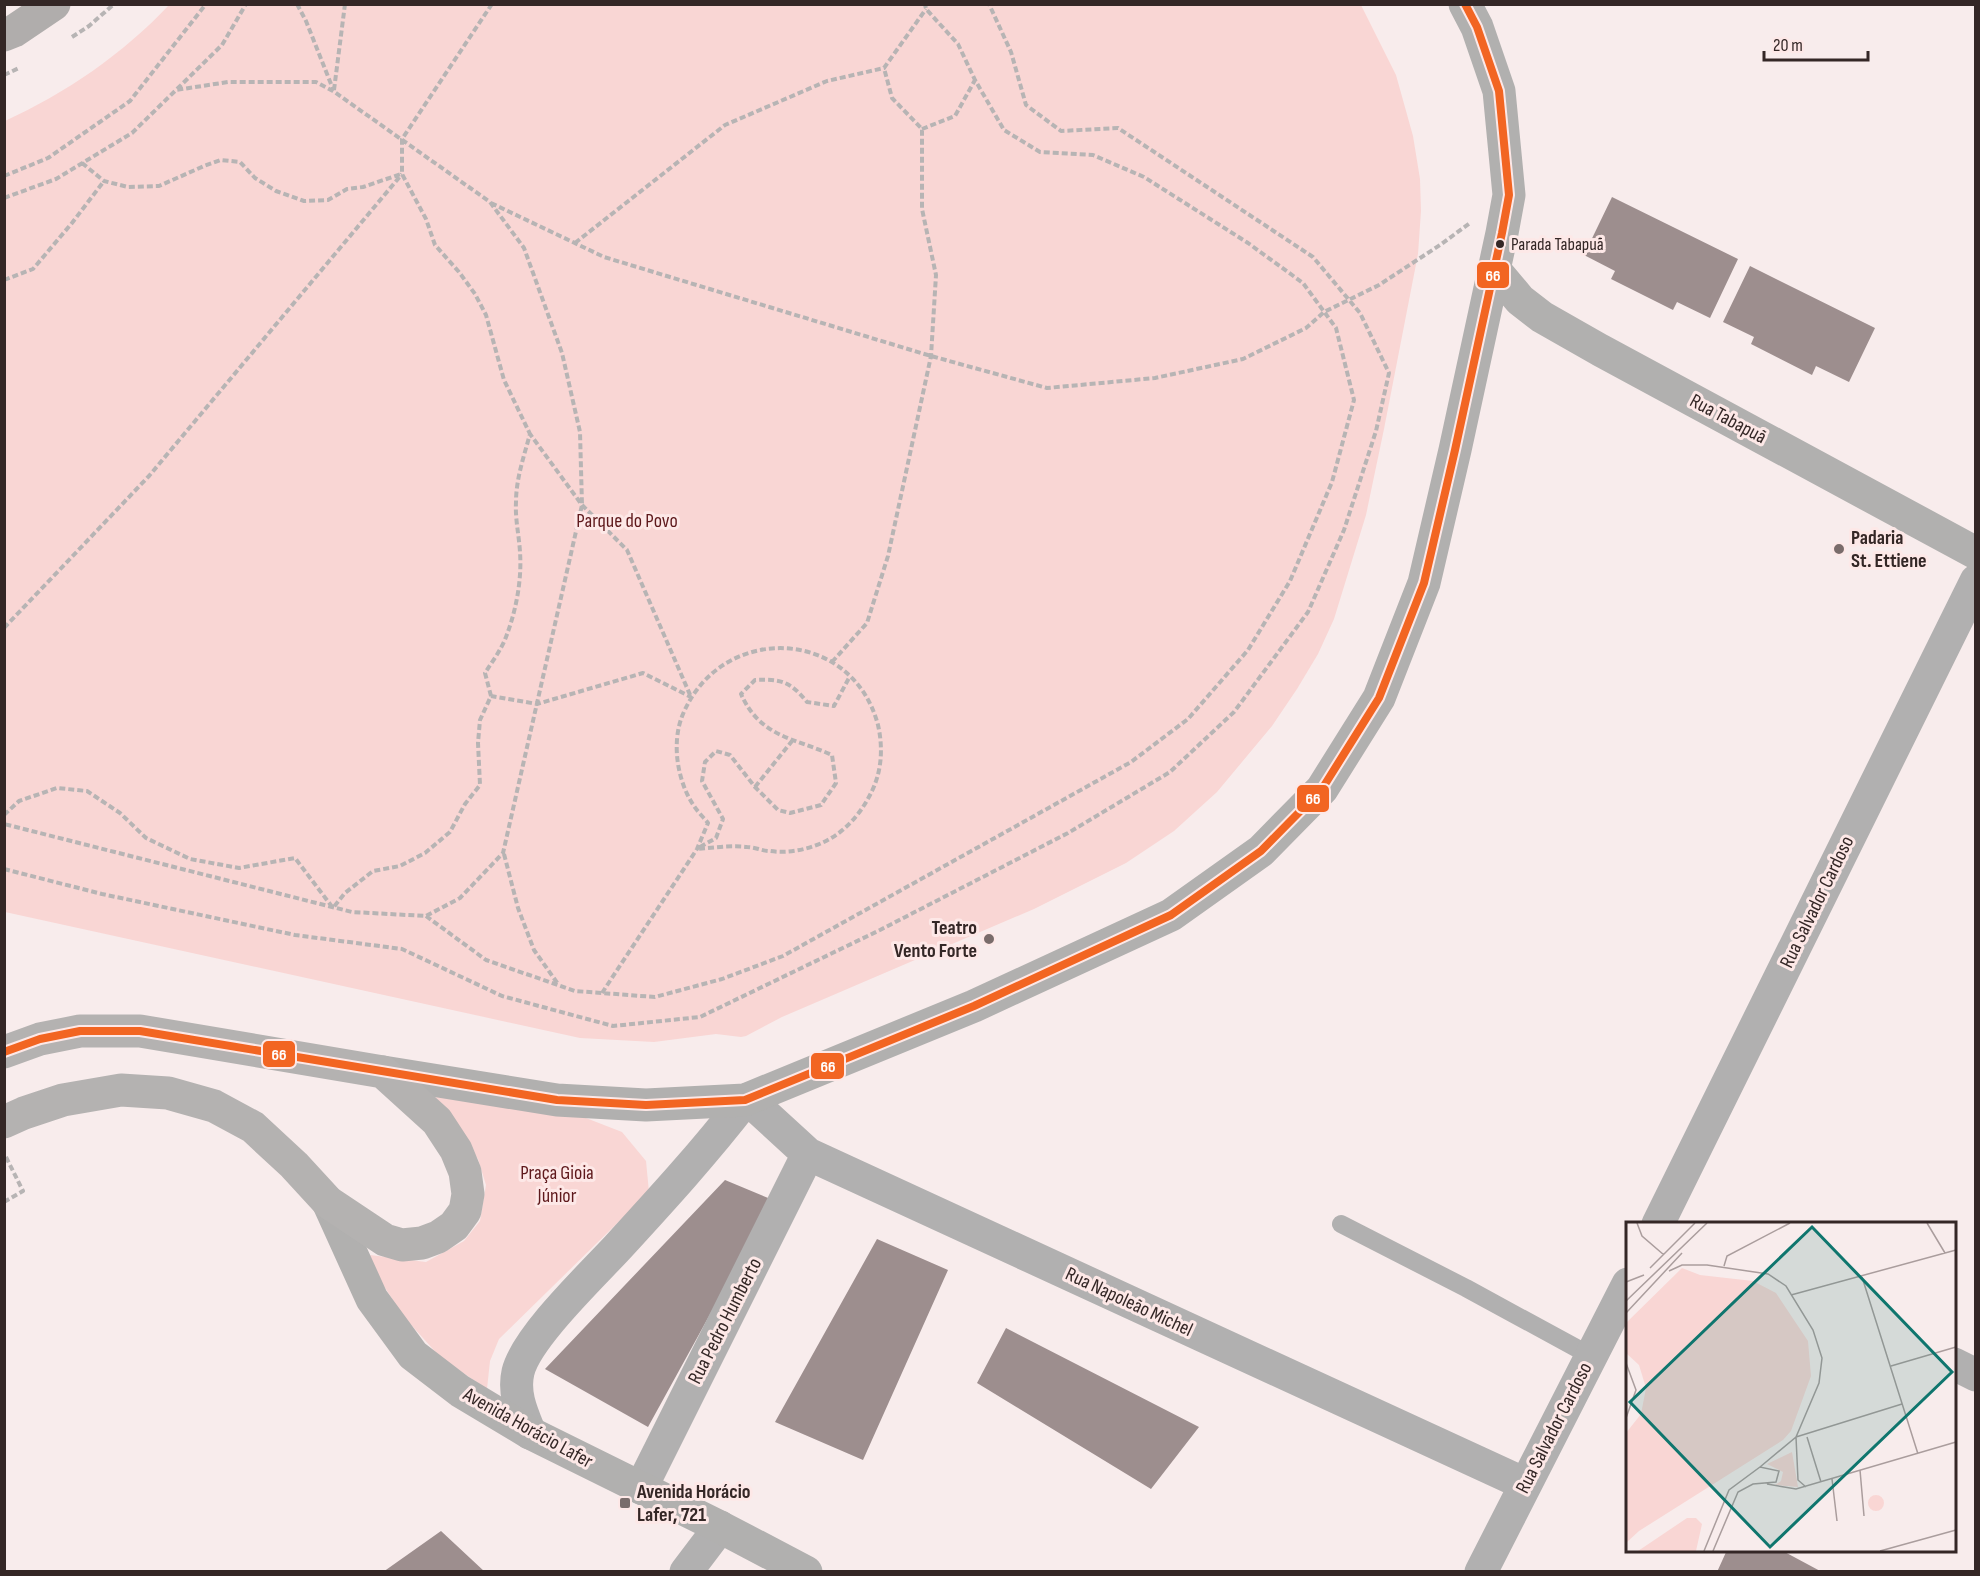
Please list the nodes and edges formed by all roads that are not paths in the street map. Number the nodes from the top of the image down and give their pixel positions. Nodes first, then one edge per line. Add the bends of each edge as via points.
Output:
1 (16, 4) edge
2 (54, 4) edge
3 (1465, 4) edge
4 (4, 12) edge
5 (4, 34) edge
6 (1494, 269) junction
7 (1976, 553) edge
8 (1976, 580) edge
9 (4, 1052) edge
10 (383, 1072) junction
11 (746, 1100) junction
12 (4, 1122) edge
13 (808, 1154) junction
14 (328, 1202) junction
15 (1667, 1221) edge
16 (1341, 1224) dead end
17 (1626, 1288) edge
18 (1591, 1356) junction
19 (1956, 1365) edge
20 (1976, 1375) edge
21 (530, 1433) junction
22 (1525, 1484) junction
23 (641, 1488) junction
24 (720, 1527) junction
25 (686, 1572) edge
26 (806, 1572) edge
27 (1481, 1572) edge

1 - 4 highway
2 - 5 highway
3 - 6 street via 1499,91 1509,195
6 - 7 street, Rua Tabapuã via 1520,300 1542,317
6 - 11 street via 1424,583 1379,698 1322,789 1261,851 1171,915 974,1006
8 - 15 street, Rua Salvador Cardoso
9 - 10 main road via 80,1031 140,1031
10 - 11 street via 557,1100 646,1105
10 - 14 main road via 437,1121 456,1150 465,1172 465,1211 454,1226 438,1237 402,1245 385,1240
11 - 13 street, Rua Napoleão Michel
11 - 21 street via 526,1352 518,1372 517,1397
12 - 14 main road via 63,1100 121,1090 168,1093 214,1106 254,1127
13 - 22 street, Rua Napoleão Michel
13 - 23 street, Rua Pedro Humberto
14 - 21 street, Avenida Horácio Lafer via 372,1299 413,1355 460,1391
16 - 18 lane
17 - 18 street, Rua Salvador Cardoso
18 - 22 street, Rua Salvador Cardoso
19 - 20 street
21 - 23 street, Avenida Horácio Lafer
22 - 27 street, Rua Salvador Cardoso
23 - 24 street, Avenida Horácio Lafer
24 - 25 street
24 - 26 street, Avenida Horácio Lafer

